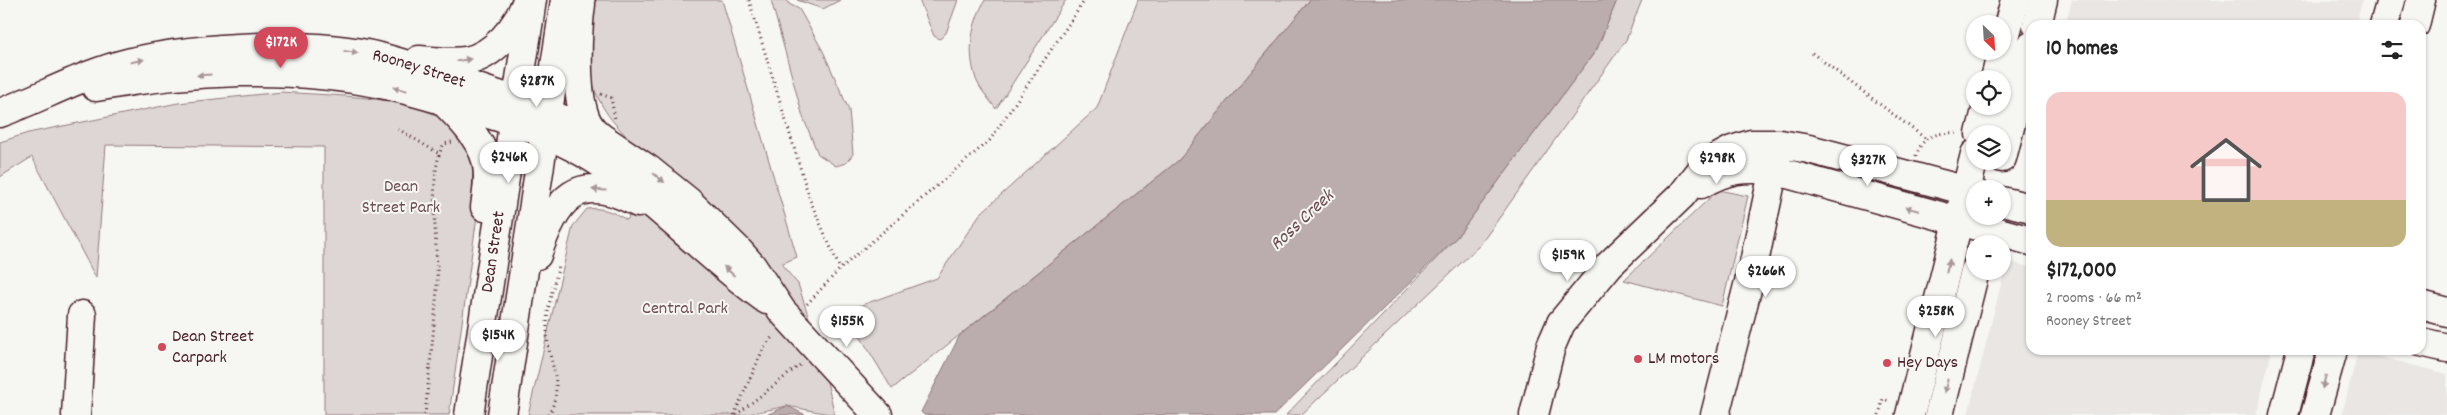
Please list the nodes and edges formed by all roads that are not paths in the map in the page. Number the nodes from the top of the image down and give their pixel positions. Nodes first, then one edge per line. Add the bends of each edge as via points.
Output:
1 (527, 0) edge
2 (532, 0) edge
3 (565, 0) edge
4 (582, 0) edge
5 (2015, 0) edge
6 (2043, 0) edge
7 (2390, 0) edge
8 (2421, 0) edge
9 (2011, 15) edge
10 (2038, 20) edge
11 (2385, 20) edge
12 (2416, 20) edge
13 (380, 58) junction
14 (232, 61) junction
15 (2026, 66) edge
16 (441, 99) junction
17 (516, 112) junction
18 (0, 113) edge
19 (546, 124) junction
20 (2011, 125) edge
21 (609, 130) junction
22 (1776, 157) junction
23 (1966, 191) edge
24 (1966, 203) edge
25 (2011, 203) edge
26 (2026, 207) edge
27 (1959, 222) junction
28 (675, 223) junction
29 (1986, 230) edge
30 (2026, 240) edge
31 (1973, 280) edge
32 (485, 303) junction
33 (2426, 306) edge
34 (2447, 312) edge
35 (82, 315) dead end
36 (788, 316) junction
37 (2426, 343) edge
38 (512, 346) junction
39 (2447, 348) edge
40 (2300, 355) edge
41 (2332, 355) edge
42 (1900, 408) edge
43 (76, 415) edge
44 (469, 415) edge
45 (502, 415) edge
46 (878, 415) edge
47 (1534, 415) edge
48 (1715, 415) edge
49 (1939, 415) edge
50 (2284, 415) edge
51 (2316, 415) edge

13 -> 1 main road via 456,62 475,58 501,40
2 - 17 main road, Dean Street
3 - 19 main road, Dean Street
4 - 21 main road via 578,32 582,104 588,125
5 - 9 main road
6 - 10 main road
7 - 11 main road
8 - 12 main road
14 -> 13 main road, Rooney Street via 313,49
13 - 17 main road, Rooney Street
16 -> 14 main road, Rooney Street via 368,82
14 - 18 main road, Rooney Street via 42,97
15 - 20 main road
16 - 17 main road, Rooney Street
16 - 32 main road via 476,139 486,160 488,180 482,230
17 - 19 main road, Rooney Street
17 - 32 main road, Dean Street
19 - 21 main road, Rooney Street
19 - 28 main road, Rooney Street via 611,170
19 - 38 main road, Dean Street
21 -> 36 main road, Rooney Street via 648,169 711,222 752,266
22 - 23 main road via 1809,150
27 -> 22 main road
22 - 47 main road via 1752,144 1706,164 1682,195 1609,265 1561,323 1551,346
22 - 48 main road
24 - 27 main road
25 - 26 main road
27 - 29 main road
42 -> 27 main road
36 -> 28 main road, Rooney Street via 736,277
28 -> 38 main road via 616,192 588,189 568,196 556,209 546,228
29 - 30 main road
31 -> 49 main road
32 - 44 main road, Dean Street
33 - 34 main road
35 - 43 main road
36 - 46 main road, Rooney Street
37 - 39 main road
38 - 45 main road, Dean Street
40 - 50 main road
41 -> 51 main road

